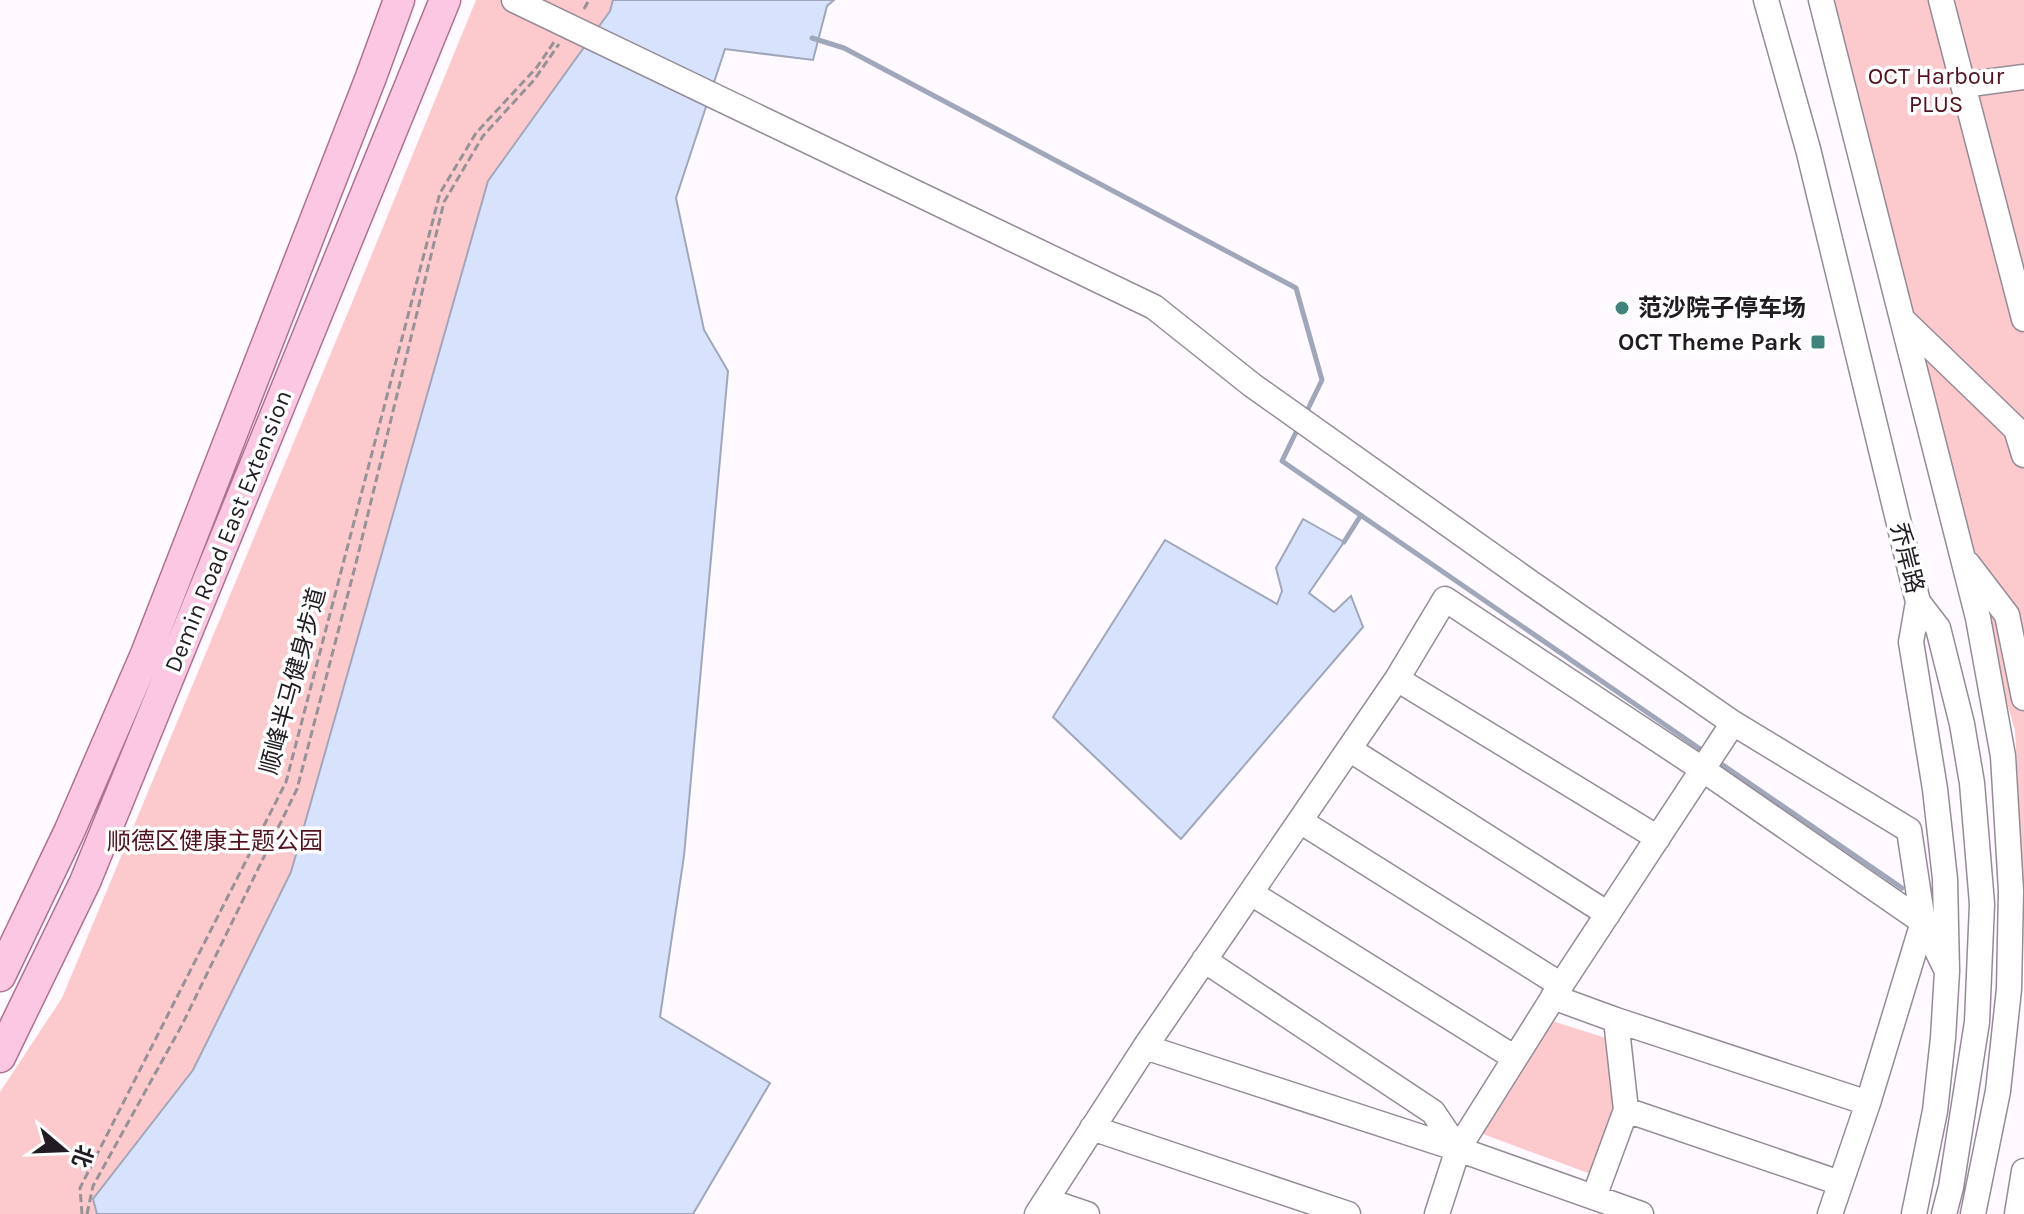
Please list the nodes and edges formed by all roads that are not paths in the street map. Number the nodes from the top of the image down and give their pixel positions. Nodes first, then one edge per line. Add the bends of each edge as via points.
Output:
1 (399, 0) edge
2 (445, 0) edge
3 (514, 0) edge
4 (1766, 0) edge
5 (1821, 0) edge
6 (1941, 0) edge
7 (2024, 77) edge
8 (1963, 85) junction
9 (1901, 318) junction
10 (2024, 319) edge
11 (2024, 455) edge
12 (1962, 557) junction
13 (1918, 602) junction
14 (2016, 622) edge
15 (1397, 679) junction
16 (2024, 698) edge
17 (1729, 730) junction
18 (1349, 749) junction
19 (1702, 769) junction
20 (1300, 821) junction
21 (1909, 830) junction
22 (1658, 838) junction
23 (1941, 847) junction
24 (1251, 893) junction
25 (1608, 914) junction
26 (1923, 922) junction
27 (1204, 960) junction
28 (1947, 971) junction
29 (0, 976) edge
30 (1557, 991) junction
31 (1616, 1020) junction
32 (1145, 1047) junction
33 (0, 1057) edge
34 (1515, 1058) junction
35 (1868, 1103) junction
36 (1626, 1110) junction
37 (1092, 1128) junction
38 (1458, 1149) junction
39 (2024, 1171) edge
40 (1840, 1183) junction
41 (1594, 1197) junction
42 (1041, 1207) edge
43 (1087, 1214) edge
44 (1348, 1214) edge
45 (1437, 1214) edge
46 (1641, 1214) edge
47 (1830, 1214) edge
48 (1914, 1214) edge
49 (1944, 1214) edge
50 (1973, 1214) edge
51 (2017, 1214) edge

1 - 29 main road, Demin Road East Extension via 146,654
2 - 33 main road, Demin Road East Extension via 85,882
3 - 17 street via 1154,307 1252,385
4 - 13 street, 乔岸路 via 1808,149
5 - 9 street
6 - 8 street
7 - 8 street
8 - 10 street
9 - 11 street via 2016,429
9 - 12 street
12 - 14 street
12 - 50 street via 2003,756 2011,891 2009,989 1998,1091
13 - 23 street via 1911,642
13 - 49 street, 乔岸路 via 1938,628 1962,724 1982,904 1977,1022
14 - 16 street
15 - 18 street
15 - 19 street via 1445,599
15 - 22 street
17 - 19 street
17 - 21 street
18 - 20 street
18 - 25 street
19 - 22 street
19 - 26 street
20 - 24 street
20 - 30 street
21 - 23 street
21 - 26 street
22 - 25 street
23 - 28 street
24 - 27 street
24 - 34 street
25 - 30 street
26 - 28 street
26 - 35 street
27 - 32 street
27 - 38 street via 1433,1112
28 - 48 street via 1935,1111
30 - 31 street
30 - 34 street
31 - 35 street
31 - 36 street
32 - 37 street
32 - 38 street
34 - 38 street
35 - 40 street
36 - 40 street
36 - 41 street
37 - 42 street
37 - 44 street
38 - 41 street
38 - 45 street
39 - 51 street
40 - 47 street
41 - 46 street
42 - 43 street

